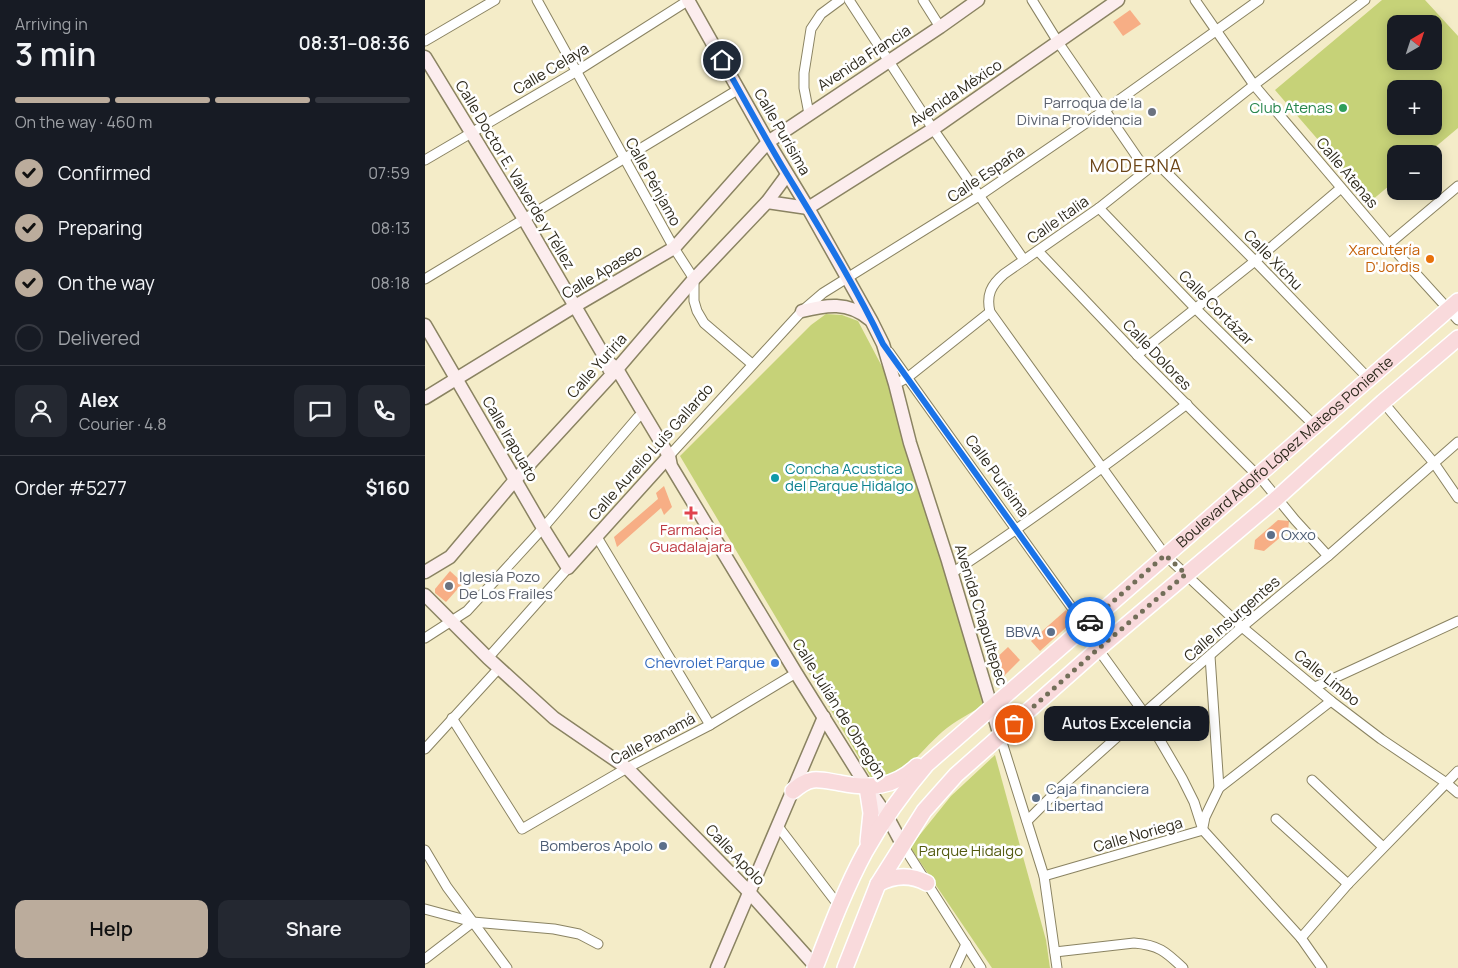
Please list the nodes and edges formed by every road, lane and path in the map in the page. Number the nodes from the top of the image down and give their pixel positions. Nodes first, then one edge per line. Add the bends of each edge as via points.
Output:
1 (495, 0) edge
2 (537, 0) edge
3 (689, 0) edge
4 (840, 0) edge
5 (849, 0) edge
6 (923, 0) edge
7 (978, 0) edge
8 (1032, 0) edge
9 (1118, 0) edge
10 (1195, 0) edge
11 (1259, 0) edge
12 (1365, 0) edge
13 (940, 27) junction
14 (1215, 30) junction
15 (425, 41) edge
16 (1058, 42) junction
17 (425, 57) edge
18 (889, 62) junction
19 (577, 70) junction
20 (1254, 85) junction
21 (739, 89) junction
22 (1105, 110) junction
23 (809, 114) junction
24 (933, 129) junction
25 (471, 132) junction
26 (768, 142) junction
27 (624, 157) junction
28 (425, 160) edge
29 (1157, 163) junction
30 (1146, 170) junction
31 (787, 175) junction
32 (1458, 186) edge
33 (1341, 188) junction
34 (979, 196) junction
35 (767, 202) junction
36 (808, 208) junction
37 (1099, 208) junction
38 (524, 219) junction
39 (1389, 244) junction
40 (674, 248) junction
41 (1038, 251) junction
42 (1024, 260) junction
43 (1255, 261) junction
44 (425, 279) edge
45 (695, 279) junction
46 (848, 279) junction
47 (575, 306) junction
48 (1195, 308) junction
49 (1455, 310) edge
50 (802, 311) junction
51 (990, 312) junction
52 (872, 322) junction
53 (425, 325) edge
54 (1458, 338) edge
55 (883, 344) junction
56 (1137, 355) junction
57 (752, 364) junction
58 (612, 368) junction
59 (907, 378) junction
60 (1368, 378) junction
61 (457, 380) junction
62 (895, 384) junction
63 (425, 398) edge
64 (1383, 402) junction
65 (1187, 404) junction
66 (638, 417) junction
67 (1314, 425) junction
68 (1458, 442) edge
69 (668, 461) junction
70 (1434, 463) junction
71 (1102, 468) junction
72 (1258, 476) junction
73 (515, 480) junction
74 (1277, 498) junction
75 (1458, 498) edge
76 (543, 528) junction
77 (1017, 530) junction
78 (597, 537) junction
79 (1165, 555) junction
80 (1328, 556) junction
81 (568, 568) junction
82 (425, 572) edge
83 (952, 573) junction
84 (1186, 574) junction
85 (425, 595) edge
86 (1458, 621) edge
87 (452, 622) junction
88 (1085, 626) junction
89 (1243, 627) junction
90 (425, 638) edge
91 (1098, 649) junction
92 (1210, 656) junction
93 (487, 658) junction
94 (499, 668) junction
95 (796, 672) junction
96 (1315, 687) junction
97 (1331, 701) junction
98 (990, 709) junction
99 (1144, 713) junction
100 (825, 717) junction
101 (452, 718) junction
102 (710, 725) junction
103 (1000, 736) junction
104 (425, 749) edge
105 (627, 768) junction
106 (1458, 770) edge
107 (1313, 780) dead end
108 (1445, 782) junction
109 (867, 787) junction
110 (1219, 788) junction
111 (793, 791) junction
112 (1458, 793) edge
113 (887, 816) junction
114 (1276, 818) dead end
115 (1027, 821) junction
116 (777, 825) junction
117 (1203, 830) junction
118 (902, 844) junction
119 (1383, 847) junction
120 (425, 850) edge
121 (865, 852) junction
122 (1044, 876) junction
123 (927, 883) junction
124 (878, 884) junction
125 (1348, 884) junction
126 (749, 892) junction
127 (839, 906) junction
128 (425, 909) edge
129 (473, 922) junction
130 (1301, 938) junction
131 (598, 944) dead end
132 (966, 944) junction
133 (1055, 952) junction
134 (425, 959) edge
135 (816, 967) edge
136 (507, 968) edge
137 (717, 968) edge
138 (845, 968) edge
139 (955, 968) edge
140 (981, 968) edge
141 (1057, 968) edge
142 (1183, 968) edge
143 (1322, 968) edge

1 - 15 street
2 - 19 street, Calle Pénjamo
3 - 19 street, Calle Celaya
3 - 21 street, Calle Purísima
4 - 23 street via 821,14 811,29 804,73
5 - 18 street
6 - 13 street
7 - 13 street, Avenida Francia
8 - 16 street
9 - 16 street, Avenida México
10 - 14 street, Calle Atenas
11 - 14 street, Calle España
12 - 20 street, Calle Italia
13 - 18 street, Avenida Francia
14 - 20 street, Calle Atenas
14 - 22 street, Calle España
16 - 22 street
16 - 24 street, Avenida México
17 - 25 street, Calle Doctor E. Valverde y Téllez
18 - 23 street, Avenida Francia
18 - 24 street
19 - 25 street, Calle Celaya
19 - 27 street, Calle Pénjamo
20 - 29 street, Calle Italia
20 - 33 street, Calle Atenas
21 - 26 street, Calle Purísima
21 - 27 street
22 - 30 street
22 - 34 street, Calle España
23 - 26 street, Avenida Francia
24 - 34 street
24 - 36 street, Avenida México
25 - 28 street, Calle Celaya
25 - 38 street, Calle Doctor E. Valverde y Téllez
26 - 31 street, Calle Purísima
26 - 40 street, Calle Apaseo
27 - 38 street
27 - 40 street, Calle Pénjamo
29 - 30 street, Calle Italia
29 - 43 street, Calle Xichu
30 - 37 street, Calle Italia
31 - 35 street, Calle Yuriria
31 - 36 street, Calle Purísima
32 - 39 street
33 - 39 street, Calle Atenas
33 - 43 street
34 - 42 street
34 - 46 street, Calle España
35 - 36 street
35 - 45 street, Calle Yuriria
36 - 46 street, Calle Purísima
37 - 41 street, Calle Italia
37 - 48 street, Calle Cortázar
38 - 44 street
38 - 47 street, Calle Doctor E. Valverde y Téllez
39 - 49 street, Calle Atenas
40 - 45 street, Calle Pénjamo
40 - 47 street, Calle Apaseo
41 - 42 street, Calle Italia
41 - 56 street, Calle Dolores
42 - 51 street, Calle Italia via 1004,274 991,289 988,299
43 - 48 street
43 - 60 street, Calle Xichu
45 - 57 street via 694,301 704,323
45 - 58 street, Calle Yuriria
46 - 50 street, Calle Aurelio Luis Gallardo via 834,285
46 - 52 street, Avenida Chapultepec
47 - 58 street, Calle Doctor E. Valverde y Téllez
47 - 61 street, Calle Apaseo
48 - 56 street
48 - 67 street, Calle Cortázar
49 - 60 main road, Boulevard Adolfo López Mateos Poniente
50 - 52 street via 840,305 858,311
50 - 57 street, Calle Aurelio Luis Gallardo
51 - 59 street
51 - 71 street, Calle Limbo
52 - 55 street, Avenida Chapultepec
53 - 61 street, Calle Irapuato
54 - 64 main road, Boulevard Adolfo López Mateos Poniente
55 - 59 street, Calle Purísima
55 - 62 street, Avenida Chapultepec
56 - 65 street, Calle Dolores
57 - 69 street, Calle Aurelio Luis Gallardo
58 - 66 street, Calle Doctor E. Valverde y Téllez
58 - 69 street, Calle Doctor E. Valverde y Téllez
58 - 73 street, Calle Yuriria
59 - 62 street
59 - 77 street, Calle Purísima
60 - 67 main road, Boulevard Adolfo López Mateos Poniente
61 - 63 street, Calle Apaseo
61 - 73 street, Calle Irapuato
62 - 83 street, Avenida Chapultepec via 910,443
64 - 70 street
64 - 74 main road, Boulevard Adolfo López Mateos Poniente
65 - 71 street
65 - 72 street, Calle Dolores
66 - 69 street, Calle Doctor E. Valverde y Téllez
66 - 76 street
67 - 72 main road, Boulevard Adolfo López Mateos Poniente
68 - 70 street, Calle Insurgentes
69 - 78 street, Calle Aurelio Luis Gallardo
69 - 95 street, Calle Julián de Obregón
70 - 75 street
70 - 80 street, Calle Insurgentes
71 - 77 street
71 - 79 street, Calle Limbo
72 - 74 street, Calle Dolores
72 - 79 main road, Boulevard Adolfo López Mateos Poniente
73 - 76 street, Calle Irapuato
73 - 82 street, Calle Yuriria via 450,557
74 - 80 street, Calle Dolores
74 - 84 main road, Boulevard Adolfo López Mateos Poniente
76 - 81 street, Calle Irapuato
76 - 87 street via 467,612
77 - 83 street
77 - 88 street, Calle Purísima
78 - 81 street, Calle Aurelio Luis Gallardo
78 - 102 street
79 - 84 street, Calle Limbo
79 - 88 main road, Boulevard Adolfo López Mateos Poniente
80 - 89 street, Calle Insurgentes
81 - 93 street, Calle Aurelio Luis Gallardo
83 - 98 street, Avenida Chapultepec
84 - 89 street, Calle Limbo
84 - 91 main road, Boulevard Adolfo López Mateos Poniente
85 - 87 street, Calle Apolo
86 - 96 street
87 - 90 street
87 - 93 street, Calle Apolo
88 - 98 main road, Boulevard Adolfo López Mateos Poniente
89 - 92 street, Calle Insurgentes
89 - 96 street, Calle Limbo
91 - 99 street
91 - 103 main road, Boulevard Adolfo López Mateos Poniente
92 - 99 street, Calle Insurgentes
92 - 110 street
93 - 94 street, Calle Apolo
94 - 101 street
94 - 105 street, Calle Apolo via 567,728
95 - 100 street, Calle Julián de Obregón
95 - 102 street, Calle Panamá
96 - 97 street, Calle Limbo
97 - 108 street, Calle Limbo
97 - 110 street, Calle Noriega
98 - 103 street, Avenida Chapultepec
98 - 109 main road via 965,721 900,779 885,786
98 - 113 main road, Boulevard Adolfo López Mateos Poniente via 927,764
99 - 115 street, Calle Insurgentes
99 - 117 street via 1182,778
100 - 109 street, Calle Julián de Obregón
100 - 111 street
101 - 104 street
101 - 105 street, Calle Panamá via 522,829
102 - 105 street, Calle Panamá
103 - 115 street, Avenida Chapultepec
103 - 118 main road, Boulevard Adolfo López Mateos Poniente via 935,798
105 - 126 street, Calle Apolo
106 - 108 street
107 - 119 street
108 - 112 street, Calle Limbo
108 - 119 street
109 - 111 main road via 815,780 803,783
109 - 113 street, Calle Julián de Obregón
109 - 121 main road via 871,826
110 - 117 street, Calle Noriega via 1205,817
111 - 116 street
113 - 118 street, Calle Julián de Obregón
113 - 121 main road, Boulevard Adolfo López Mateos Poniente
114 - 125 street
115 - 122 street, Avenida Chapultepec
116 - 126 street
116 - 127 street
117 - 122 street, Calle Noriega
117 - 130 street
118 - 123 street, Calle Julián de Obregón
118 - 124 main road, Boulevard Adolfo López Mateos Poniente
119 - 125 street
120 - 129 street
121 - 127 main road, Boulevard Adolfo López Mateos Poniente
122 - 133 street, Avenida Chapultepec
123 - 124 main road via 906,876
123 - 132 street, Calle Julián de Obregón
124 - 138 main road, Boulevard Adolfo López Mateos Poniente
125 - 130 street
126 - 135 street, Calle Apolo
126 - 137 street
127 - 135 main road, Boulevard Adolfo López Mateos Poniente
128 - 129 street
129 - 131 street via 554,929 579,934
129 - 134 street
129 - 136 street
130 - 143 street
132 - 139 street
132 - 140 street, Calle Julián de Obregón
133 - 141 street, Avenida Chapultepec
133 - 142 street via 1145,944 1161,949

